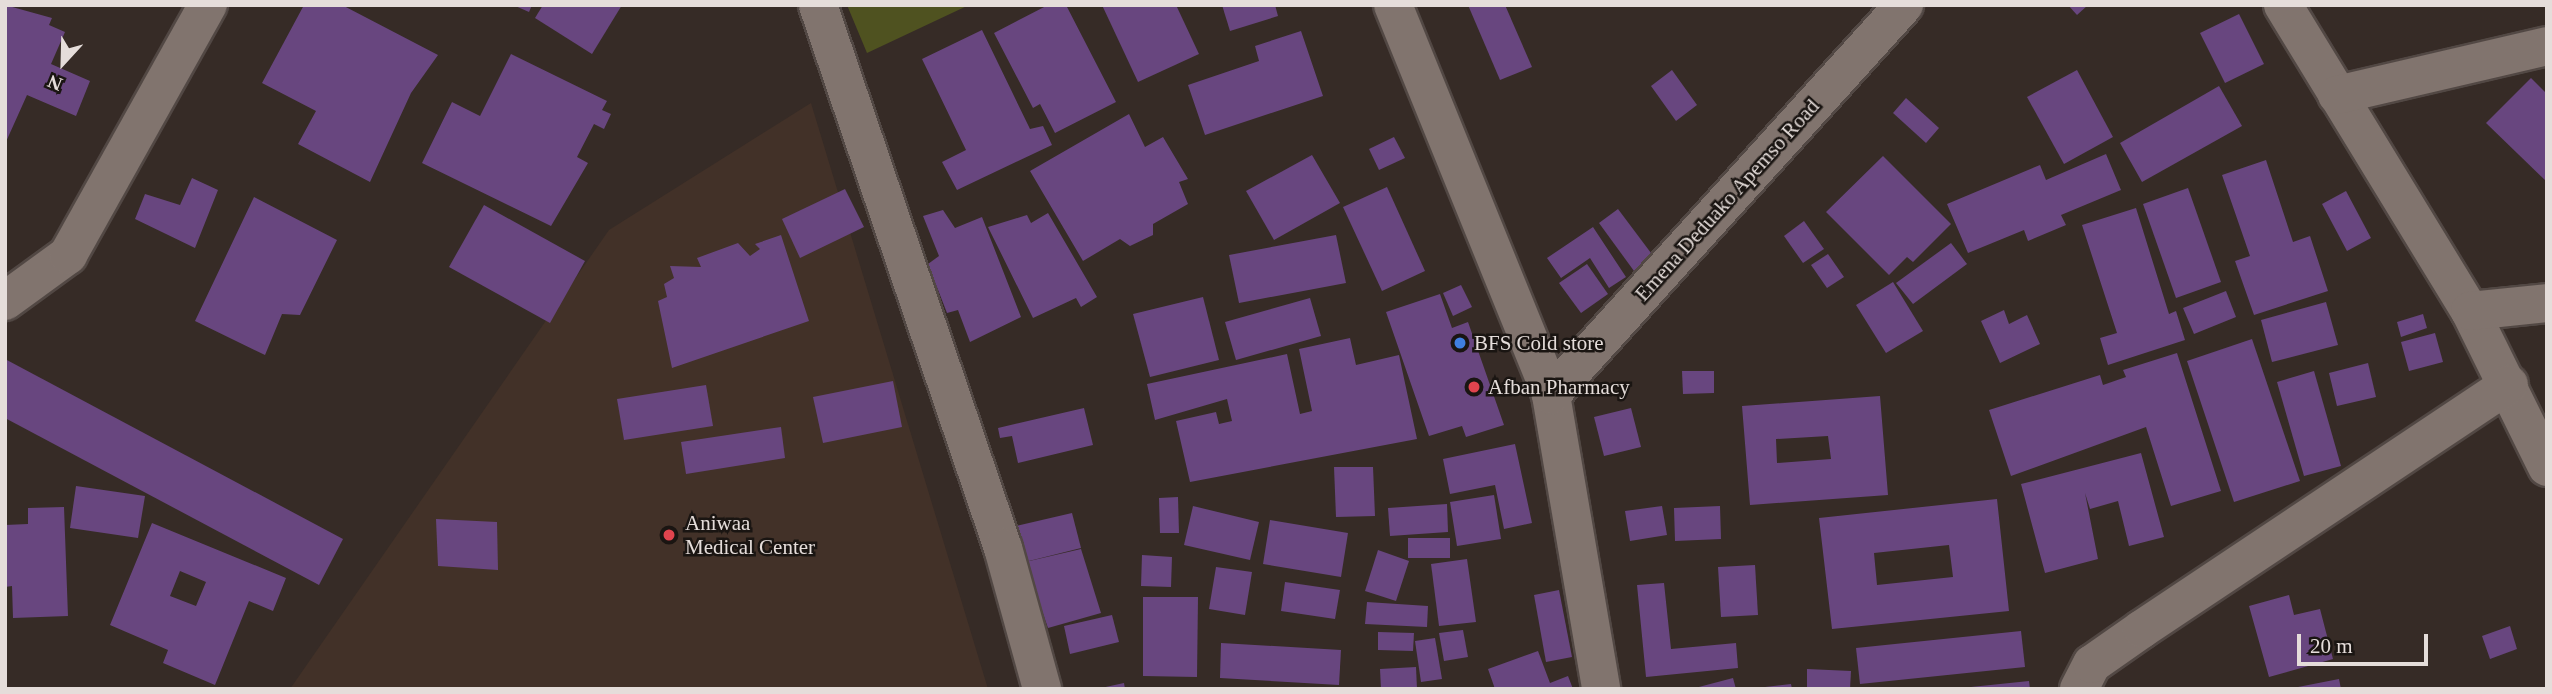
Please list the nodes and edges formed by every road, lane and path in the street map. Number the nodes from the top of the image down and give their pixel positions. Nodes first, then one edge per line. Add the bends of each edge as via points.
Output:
1 (208, 5) edge
2 (818, 5) edge
3 (1393, 5) edge
4 (1904, 5) edge
5 (2283, 5) edge
6 (2547, 46) edge
7 (2337, 95) junction
8 (5, 301) edge
9 (2547, 303) edge
10 (2470, 311) junction
11 (2509, 384) junction
12 (1551, 395) junction
13 (2547, 467) edge
14 (1042, 689) edge
15 (1601, 689) edge
16 (2079, 689) edge

1 - 8 street via 68,255
2 - 14 street via 1003,548
3 - 12 street
4 - 12 street, Emena Deduako Apemso Road
5 - 7 street
6 - 7 street
7 - 10 street
9 - 10 street
10 - 11 street
11 - 13 street
11 - 16 street via 2092,664
12 - 15 street

